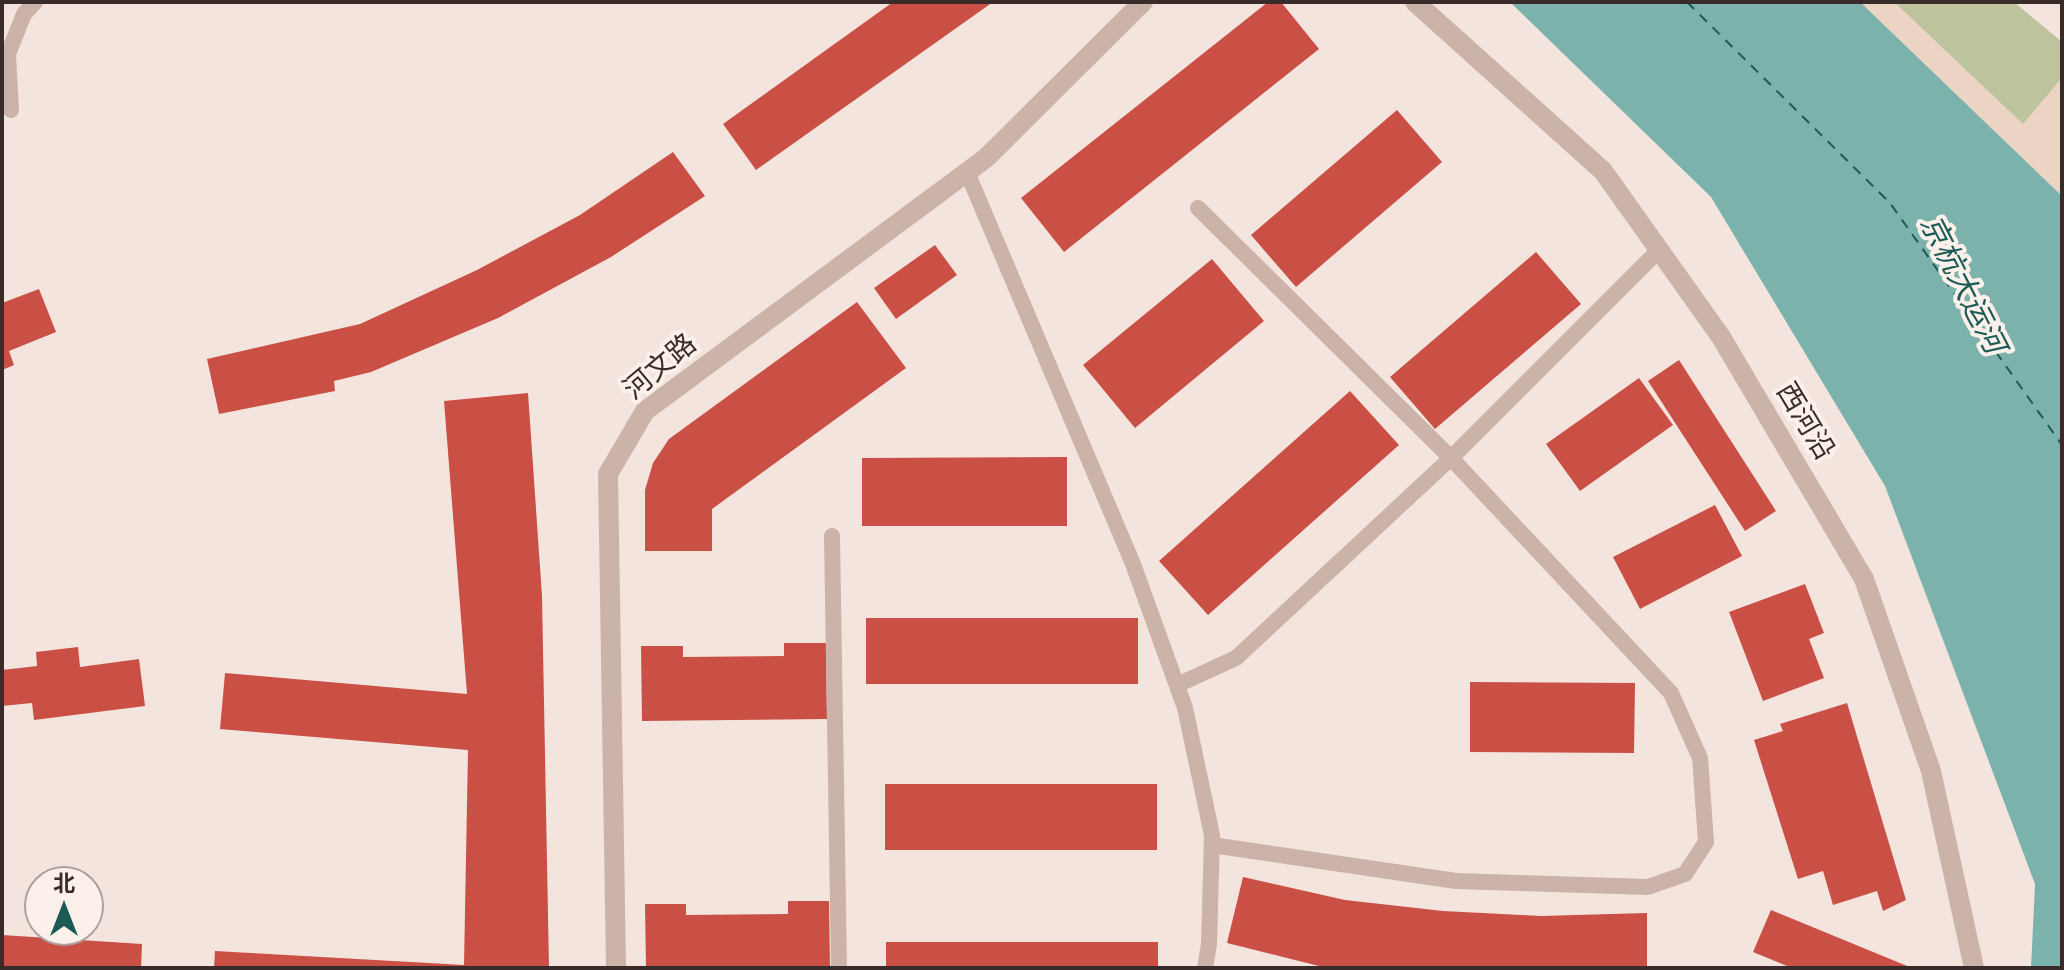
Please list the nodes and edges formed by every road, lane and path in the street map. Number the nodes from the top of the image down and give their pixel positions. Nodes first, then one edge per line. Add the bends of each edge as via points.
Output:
1 (11, 2) edge
2 (1143, 2) edge
3 (1415, 2) edge
4 (30, 8) edge
5 (11, 110) dead end
6 (967, 172) junction
7 (1198, 208) dead end
8 (1659, 250) junction
9 (1451, 458) junction
10 (832, 536) dead end
11 (1177, 685) junction
12 (1212, 845) junction
13 (616, 968) edge
14 (839, 968) edge
15 (1205, 968) edge
16 (1974, 968) edge

1 - 4 lane
2 - 6 street, 河文路
3 - 8 street, 西河沿 via 1603,171
4 - 5 lane via 8,54
6 - 11 lane via 1133,564
6 - 13 street, 河文路 via 645,411 608,474
7 - 9 lane
8 - 9 lane
8 - 16 street, 西河沿 via 1721,337 1864,579 1931,771
9 - 11 lane via 1236,658
9 - 12 lane via 1671,693 1700,758 1706,842 1685,874 1648,887 1456,881
10 - 14 lane
11 - 12 lane
12 - 15 lane

